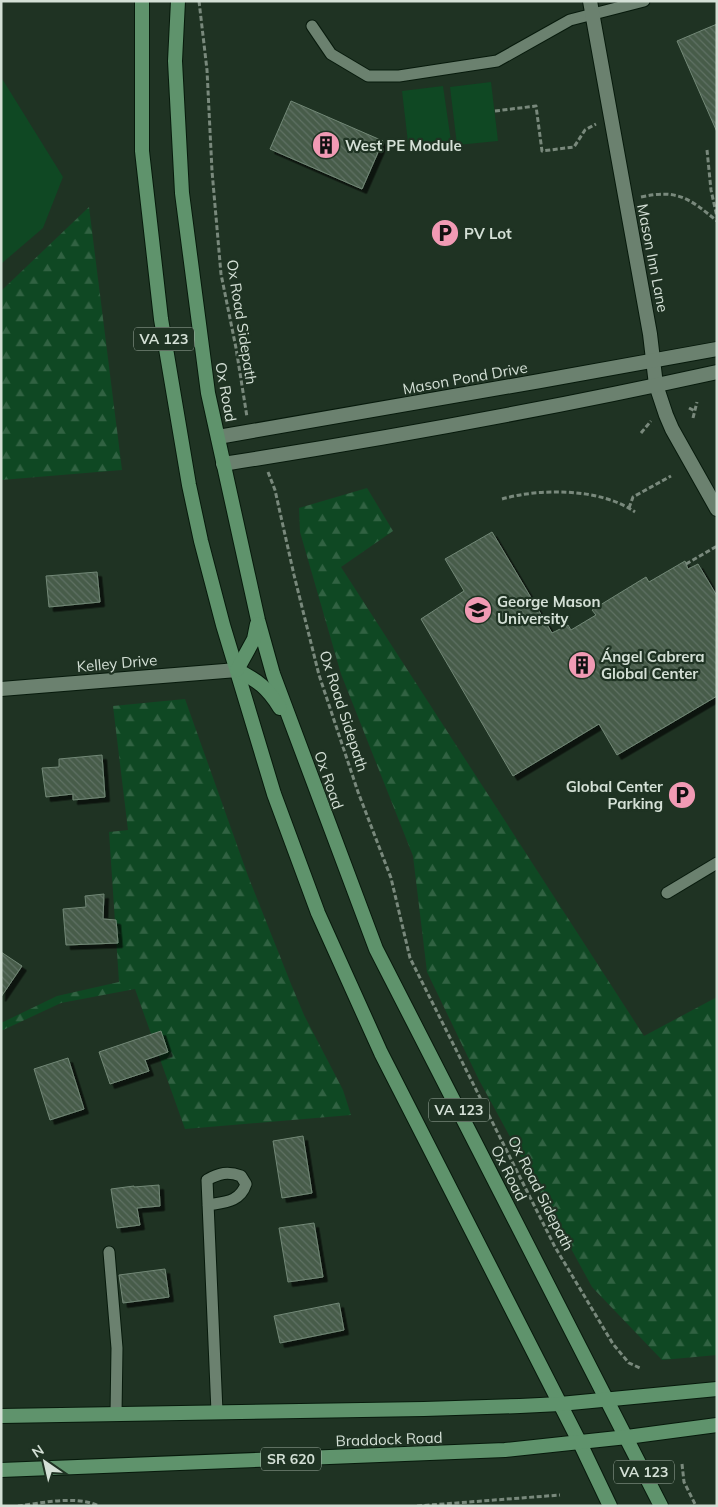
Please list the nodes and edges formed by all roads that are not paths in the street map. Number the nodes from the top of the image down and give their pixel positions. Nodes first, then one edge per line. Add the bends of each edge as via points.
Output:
1 (142, 1) edge
2 (178, 1) edge
3 (644, 1) edge
4 (591, 8) edge
5 (312, 26) dead end
6 (717, 348) edge
7 (654, 360) junction
8 (717, 372) edge
9 (656, 385) junction
10 (218, 437) junction
11 (223, 464) junction
12 (717, 509) edge
13 (258, 620) junction
14 (236, 670) junction
15 (1, 689) edge
16 (297, 738) junction
17 (717, 863) edge
18 (667, 893) dead end
19 (208, 1205) dead end
20 (109, 1252) dead end
21 (717, 1388) edge
22 (608, 1399) junction
23 (560, 1404) junction
24 (217, 1412) junction
25 (116, 1414) junction
26 (1, 1416) edge
27 (717, 1425) edge
28 (627, 1437) junction
29 (580, 1443) junction
30 (1, 1470) edge
31 (610, 1506) edge
32 (662, 1506) edge

1 - 14 main road, VA 123 via 142,151 161,318 191,494
2 - 10 main road, Ox Road / VA 123 via 175,61 182,193 208,392
3 - 4 lane
4 - 5 lane via 497,61 399,76 368,76 331,54
4 - 7 street, Mason Inn Lane
6 - 7 street, Mason Pond Drive
7 - 9 street, Mason Inn Lane
7 - 10 street, Mason Pond Drive
8 - 9 street
9 - 11 street via 340,446
9 - 12 street, Mason Inn Lane via 672,429
10 - 11 main road, Ox Road / VA 123
11 - 13 main road, Ox Road / VA 123
13 - 14 main road via 254,639
13 - 16 main road, Ox Road / VA 123 via 273,674
14 - 15 street, Kelley Drive
14 - 16 main road via 258,681 271,693
14 - 23 main road, VA 123 via 274,794 318,913 355,998
16 - 22 main road, Ox Road / VA 123 via 376,949
17 - 18 lane
19 - 24 lane
20 - 25 lane via 117,1348
21 - 22 main road, Braddock Road
22 - 23 main road, Braddock Road
22 - 28 main road, Ox Road / VA 123
23 - 24 main road, Braddock Road
23 - 29 main road, VA 123
24 - 25 main road, Braddock Road
25 - 26 main road, Braddock Road
27 - 28 main road, Braddock Road / SR 620
28 - 29 main road, Braddock Road / SR 620
28 - 32 main road, Ox Road / VA 123
29 - 30 main road, Braddock Road / SR 620 via 505,1450
29 - 31 main road, VA 123

